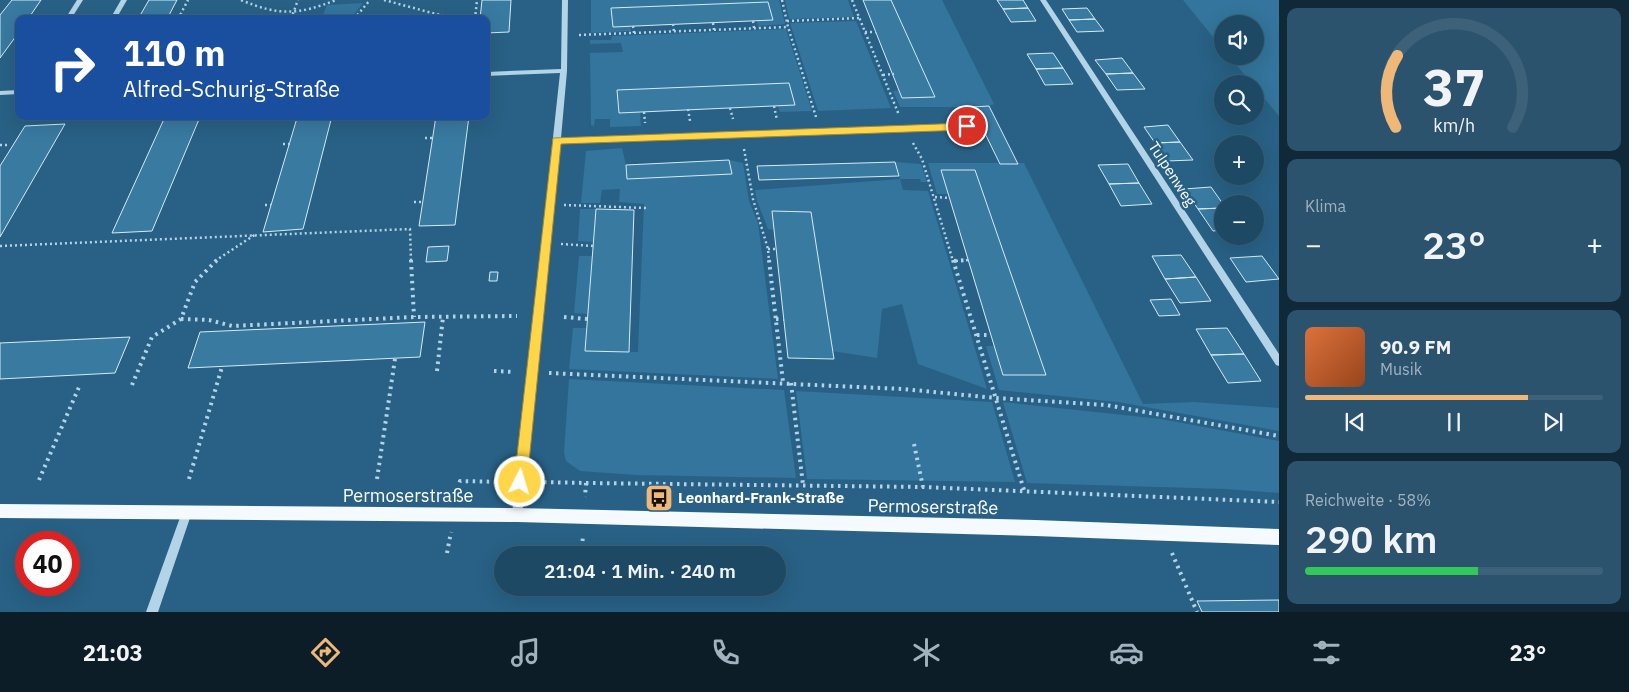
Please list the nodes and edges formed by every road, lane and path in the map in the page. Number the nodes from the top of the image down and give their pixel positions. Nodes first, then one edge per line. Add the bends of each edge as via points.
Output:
1 (80, 0) edge
2 (124, 0) edge
3 (193, 0) edge
4 (241, 0) edge
5 (298, 0) edge
6 (336, 0) edge
7 (370, 0) edge
8 (384, 0) edge
9 (477, 0) edge
10 (565, 0) edge
11 (782, 0) edge
12 (852, 0) edge
13 (1043, 0) edge
14 (187, 1) edge
15 (292, 14) junction
16 (71, 15) edge
17 (115, 15) edge
18 (180, 15) edge
19 (357, 15) edge
20 (442, 15) edge
21 (475, 15) edge
22 (860, 18) junction
23 (753, 21) dead end
24 (787, 21) junction
25 (713, 23) dead end
26 (673, 24) dead end
27 (633, 26) dead end
28 (788, 27) junction
29 (754, 28) junction
30 (714, 30) junction
31 (674, 32) junction
32 (865, 32) junction
33 (876, 32) dead end
34 (634, 33) junction
35 (565, 36) junction
36 (564, 71) junction
37 (490, 74) edge
38 (894, 74) dead end
39 (883, 75) junction
40 (15, 92) edge
41 (0, 93) edge
42 (967, 126) dead end
43 (905, 129) junction
44 (821, 132) junction
45 (741, 134) junction
46 (425, 138) dead end
47 (433, 138) dead end
48 (556, 141) junction
49 (9, 144) dead end
50 (283, 144) dead end
51 (290, 144) dead end
52 (0, 145) edge
53 (934, 198) junction
54 (948, 198) dead end
55 (414, 202) dead end
56 (422, 202) dead end
57 (265, 205) dead end
58 (271, 205) dead end
59 (549, 205) junction
60 (646, 208) dead end
61 (256, 234) junction
62 (546, 244) junction
63 (0, 246) edge
64 (593, 246) dead end
65 (768, 249) junction
66 (776, 249) dead end
67 (954, 260) junction
68 (968, 260) dead end
69 (517, 316) dead end
70 (443, 317) junction
71 (564, 317) dead end
72 (414, 318) junction
73 (587, 319) dead end
74 (776, 319) junction
75 (784, 319) dead end
76 (180, 320) junction
77 (978, 335) junction
78 (991, 335) dead end
79 (395, 358) dead end
80 (1279, 362) edge
81 (222, 367) dead end
82 (437, 371) dead end
83 (494, 371) dead end
84 (530, 372) junction
85 (783, 382) junction
86 (791, 383) junction
87 (132, 385) dead end
88 (79, 387) dead end
89 (996, 398) junction
90 (1279, 436) edge
91 (914, 444) dead end
92 (189, 479) dead end
93 (377, 479) dead end
94 (39, 480) dead end
95 (586, 483) dead end
96 (803, 485) junction
97 (923, 487) junction
98 (1024, 490) junction
99 (1279, 502) edge
100 (0, 511) edge
101 (187, 512) junction
102 (517, 515) junction
103 (1163, 532) junction
104 (1274, 536) edge
105 (152, 612) edge
106 (1197, 612) edge

1 - 16 street
2 - 17 street
3 - 14 path
4 - 15 path via 272,13
5 - 15 path
6 - 15 path
7 - 19 path
8 - 20 path
9 - 21 path
10 - 35 street
11 - 24 path
12 - 22 path
13 - 80 street, Tulpenweg
14 - 18 path
22 - 24 path
22 - 32 path
23 - 29 path
24 - 28 path
25 - 30 path
26 - 31 path
27 - 34 path
28 - 29 path
28 - 44 path
29 - 30 path
30 - 31 path
31 - 34 path
32 - 33 path
32 - 39 path
34 - 35 path
35 - 36 street
36 - 37 street
36 - 48 street
38 - 39 path
39 - 43 path
40 - 41 street
42 - 43 street
43 - 44 street
43 - 53 path via 922,159
44 - 45 street
45 - 48 street
45 - 65 path via 753,199
46 - 47 path
48 - 59 street
49 - 52 path
50 - 51 path
53 - 54 path
53 - 67 path
55 - 56 path
57 - 58 path
59 - 60 path
59 - 62 street
61 - 63 path
61 - 72 path via 410,229
61 - 76 path via 213,262 195,282
62 - 64 path
62 - 84 street
65 - 66 path
65 - 74 path
67 - 68 path
67 - 77 path
69 - 70 path
70 - 72 path
70 - 82 path
71 - 73 path
72 - 76 path via 232,326 209,320
74 - 75 path
74 - 85 path
76 - 87 path via 152,337
77 - 78 path
77 - 89 path
79 - 93 path
81 - 92 path
83 - 84 path
84 - 85 path
84 - 102 street
85 - 86 path
86 - 89 path
86 - 96 path
88 - 94 path
89 - 90 path via 1106,404
89 - 98 path
91 - 97 path
95 - 96 path
96 - 97 path
97 - 98 path
98 - 99 path
100 - 101 main road, Permoserstraße
101 - 102 main road, Permoserstraße
101 - 105 street
102 - 103 main road, Permoserstraße
103 - 104 main road, Permoserstraße
103 - 106 path

